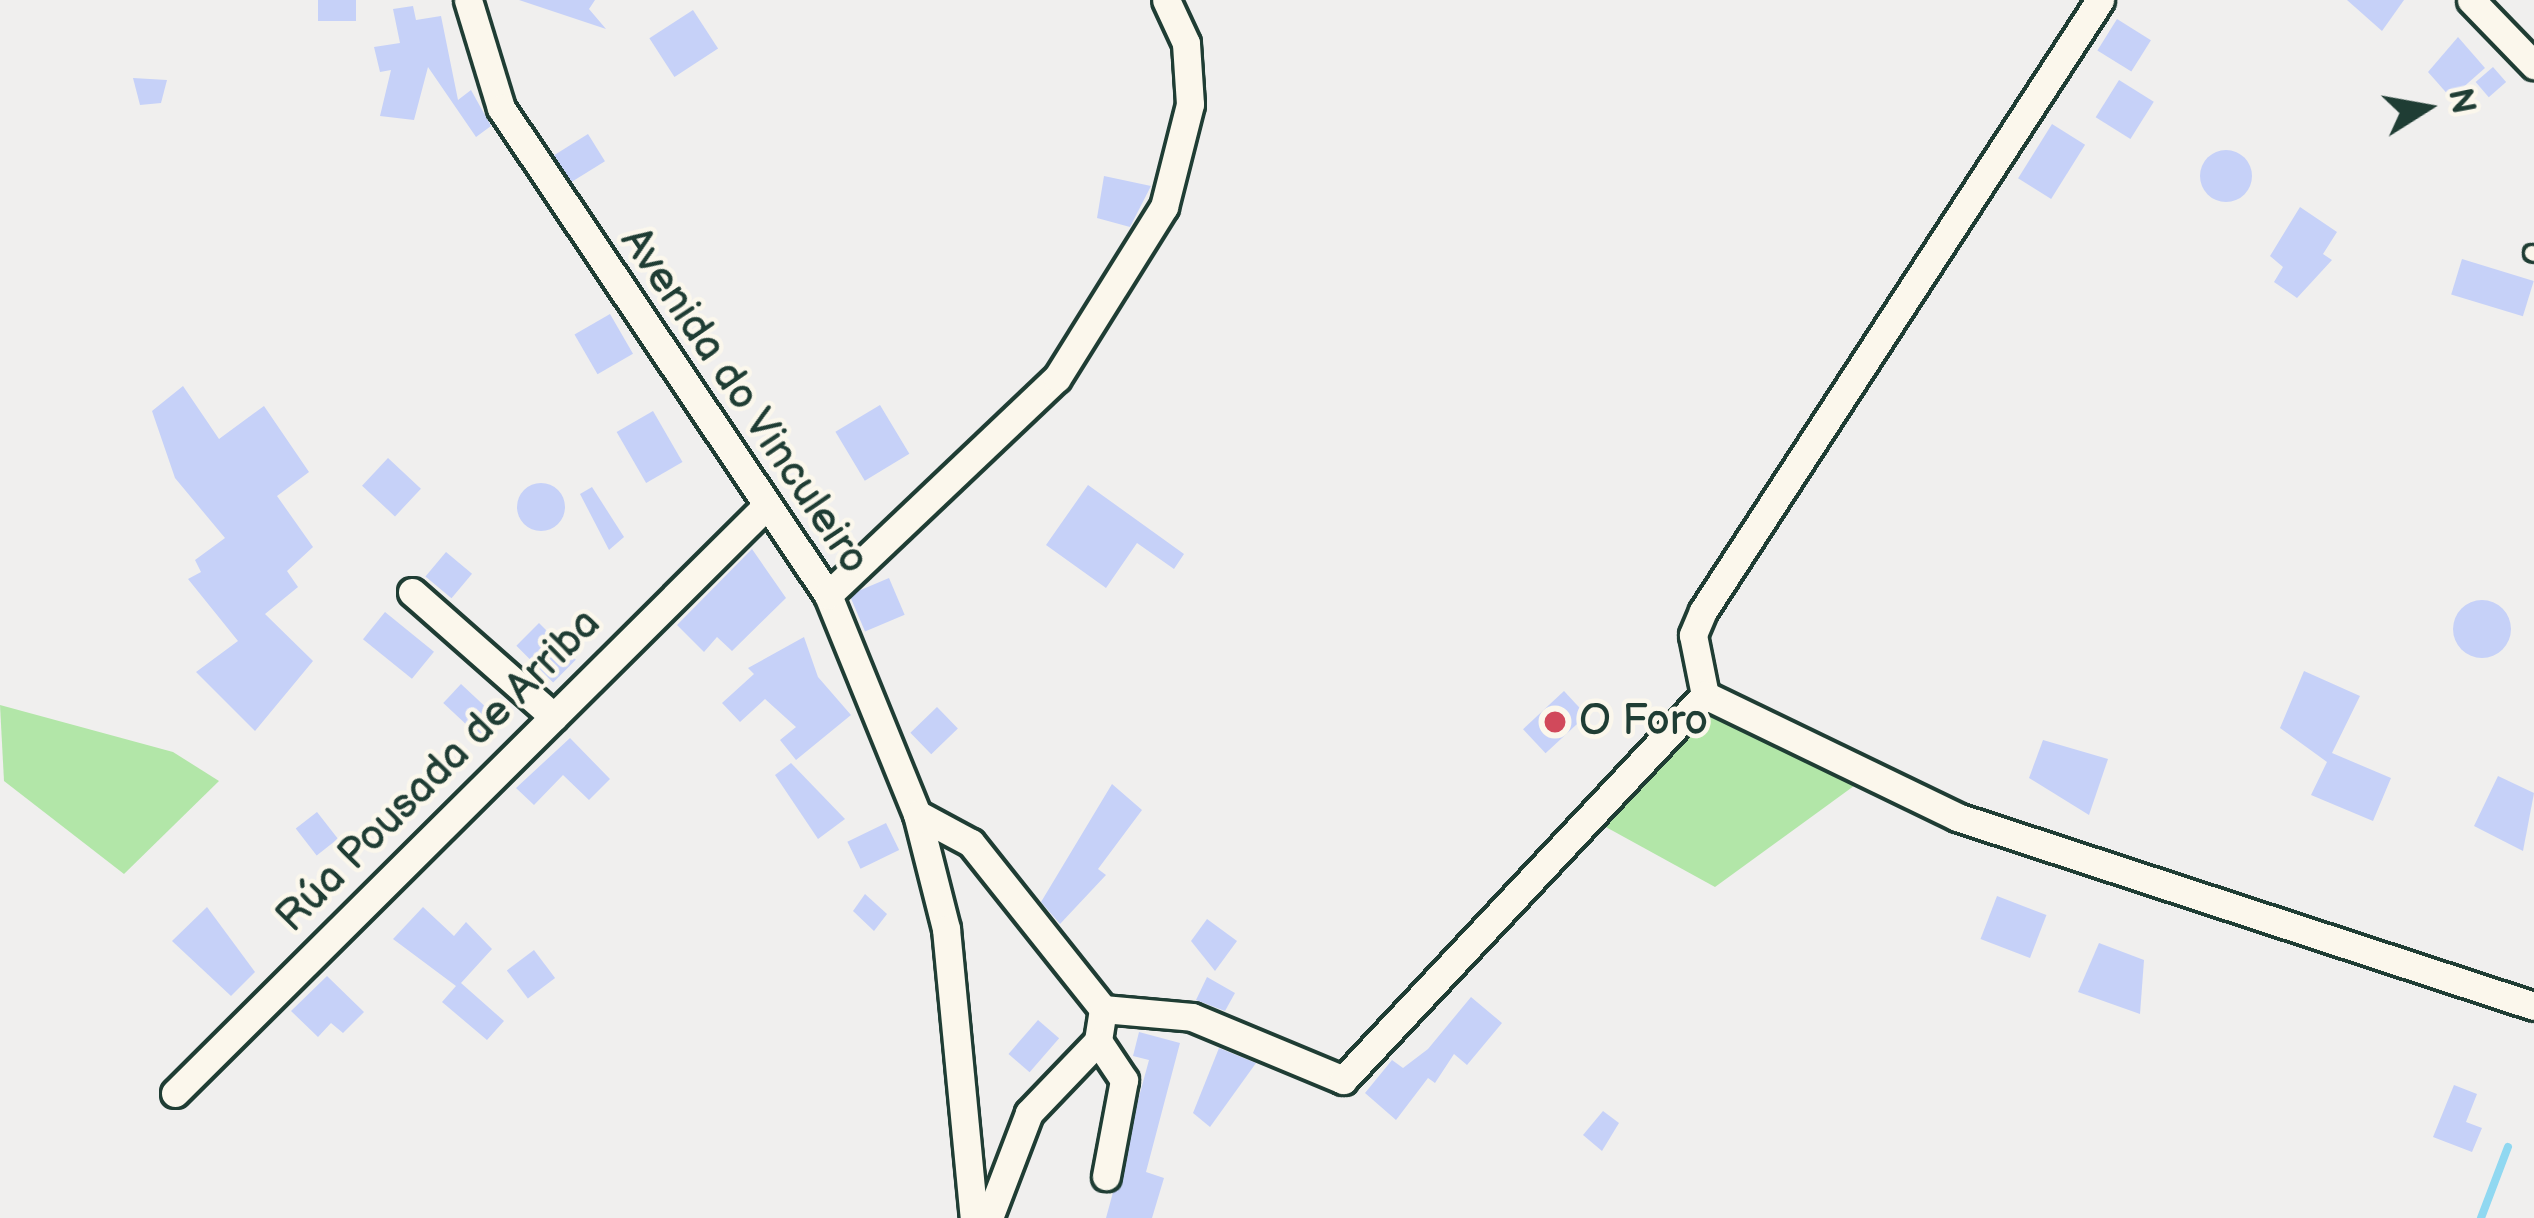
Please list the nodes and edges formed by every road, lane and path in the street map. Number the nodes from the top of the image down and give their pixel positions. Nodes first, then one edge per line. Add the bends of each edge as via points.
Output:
1 (468, 0) edge
2 (1166, 0) edge
3 (2100, 0) edge
4 (2471, 0) edge
5 (2534, 65) edge
6 (762, 509) junction
7 (412, 592) dead end
8 (828, 595) junction
9 (1705, 694) junction
10 (554, 717) junction
11 (917, 814) junction
12 (2534, 1006) edge
13 (1103, 1009) junction
14 (1098, 1041) junction
15 (175, 1093) dead end
16 (1106, 1176) dead end
17 (974, 1218) edge
18 (989, 1218) edge

1 - 6 street, Avenida do Vinculeiro via 501,108
2 - 8 street via 1186,43 1190,104 1164,207 1057,378
3 - 9 street via 1703,611 1693,635
4 - 5 street
6 - 8 street, Avenida do Vinculeiro
6 - 10 street, Rúa Pousada de Arriba
7 - 10 street
8 - 11 street, Avenida do Vinculeiro
9 - 12 street via 1957,817
9 - 13 street via 1343,1080 1192,1017
10 - 15 street, Rúa Pousada de Arriba
11 - 13 street via 971,843
11 - 17 street, Avenida do Vinculeiro via 946,929
13 - 14 street
14 - 16 street via 1124,1080
14 - 18 street via 1029,1113

